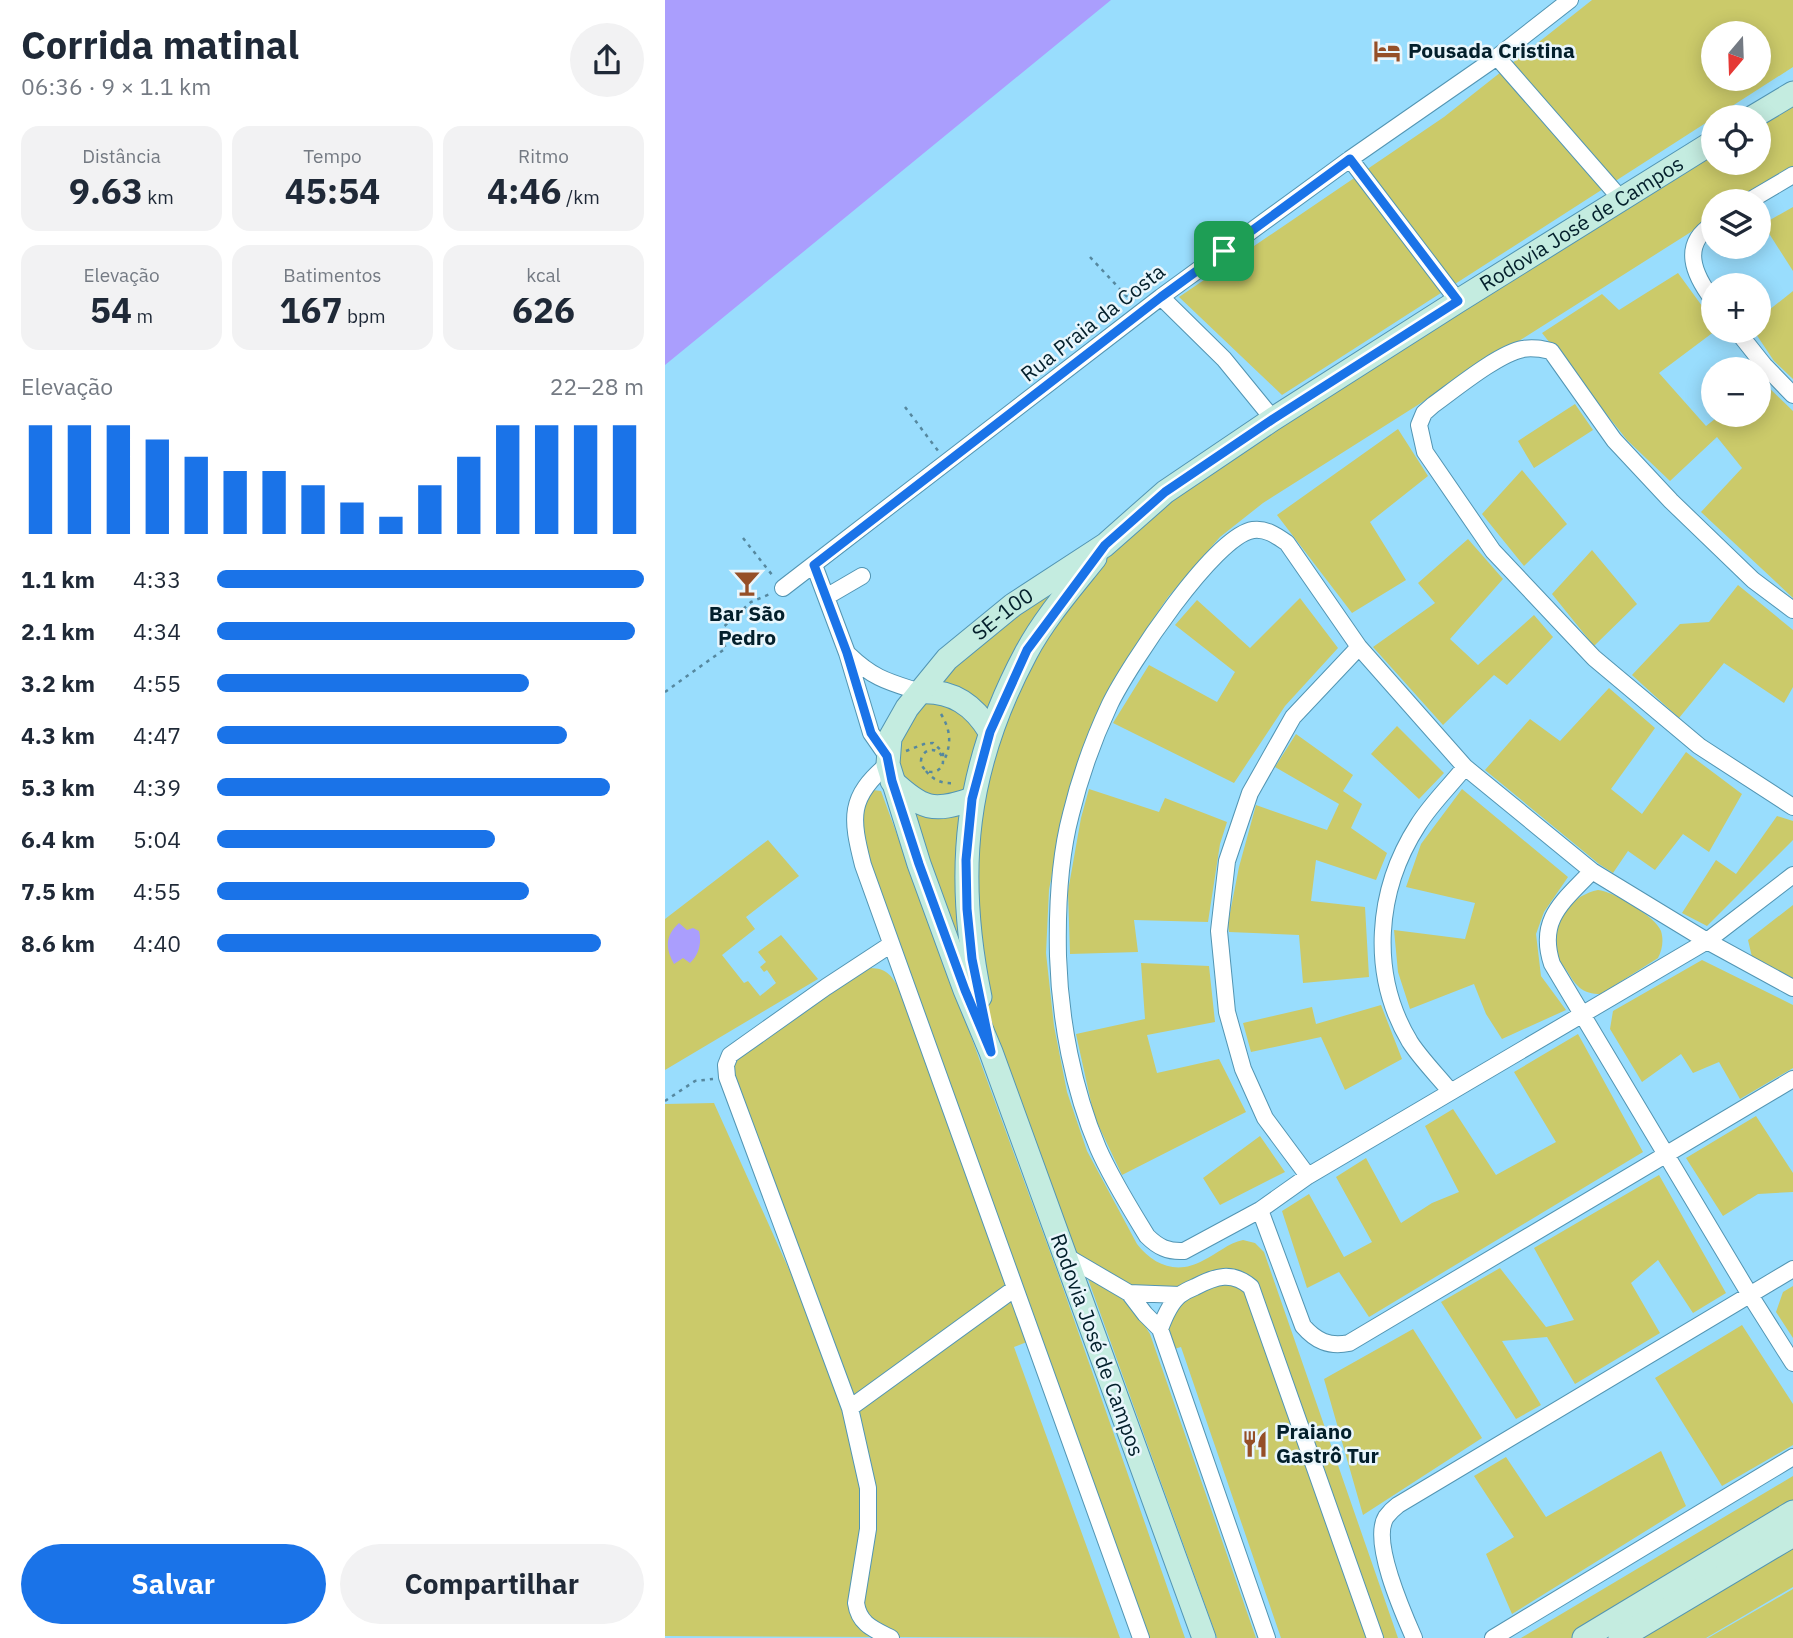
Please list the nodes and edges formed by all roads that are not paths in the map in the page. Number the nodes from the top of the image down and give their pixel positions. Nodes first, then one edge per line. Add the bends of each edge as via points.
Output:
1 (1570, 0) edge
2 (1497, 57) junction
3 (1793, 93) edge
4 (1771, 106) edge
5 (1701, 149) edge
6 (1350, 159) junction
7 (1793, 175) edge
8 (1769, 189) edge
9 (1621, 199) junction
10 (1701, 234) edge
11 (1701, 280) edge
12 (1161, 297) junction
13 (1458, 301) junction
14 (1747, 343) edge
15 (1793, 395) edge
16 (1273, 419) junction
17 (1105, 545) junction
18 (814, 565) junction
19 (862, 576) dead end
20 (783, 589) road end
21 (826, 597) junction
22 (1793, 610) edge
23 (1359, 648) junction
24 (847, 653) junction
25 (918, 695) junction
26 (990, 732) junction
27 (889, 767) junction
28 (1465, 767) junction
29 (972, 799) junction
30 (1793, 807) edge
31 (1592, 871) junction
32 (1793, 876) edge
33 (1706, 941) junction
34 (890, 945) junction
35 (1793, 988) edge
36 (1584, 1015) junction
37 (991, 1052) junction
38 (1793, 1079) edge
39 (1450, 1091) junction
40 (1667, 1154) junction
41 (1308, 1176) junction
42 (1260, 1210) junction
43 (1065, 1255) junction
44 (1793, 1269) edge
45 (1014, 1289) junction
46 (1129, 1293) junction
47 (1179, 1295) junction
48 (1750, 1295) junction
49 (1160, 1329) junction
50 (1793, 1363) edge
51 (850, 1408) junction
52 (1793, 1457) edge
53 (1793, 1513) edge
54 (1793, 1535) edge
55 (891, 1638) edge
56 (1141, 1638) edge
57 (1204, 1638) edge
58 (1267, 1638) edge
59 (1375, 1638) edge
60 (1414, 1638) edge
61 (1493, 1638) edge
62 (1584, 1638) edge
63 (1620, 1638) edge

1 - 2 street, Rua Praia da Costa
2 - 6 street, Rua Praia da Costa
2 - 9 street
3 - 4 main road
5 - 9 main road, Rodovia José de Campos / SE-100
6 - 12 street, Rua Praia da Costa
6 - 13 street
7 - 8 street
9 - 13 main road, Rodovia José de Campos / SE-100
10 - 11 street via 1693,251 1694,269
12 - 16 street via 1224,359
12 - 18 street, Rua Praia da Costa
13 - 16 main road, Rodovia José de Campos / SE-100
14 - 15 street
16 - 17 main road, Rodovia José de Campos / SE-100 via 1165,492
17 - 25 main road, SE-100 / SE-100 via 1013,605 947,659
17 - 26 main road, SE-100 / SE-100 via 1027,650
18 - 20 street, Rua Praia da Costa
18 - 21 street
19 - 21 street
21 - 24 street
22 - 30 street via 1753,580 1614,440 1551,351 1521,349 1503,357 1424,413 1419,425 1425,452 1493,551 1594,658 1699,746
23 - 28 street
23 - 41 street via 1293,717 1250,793 1227,861 1219,931 1227,1012 1243,1069 1265,1118
23 - 42 street via 1287,543 1272,532 1242,534 1185,592 1143,649 1111,703 1070,816 1060,882 1058,958 1066,1037 1098,1148 1157,1247 1184,1251
24 - 25 street via 865,671
24 - 27 street via 871,733
25 - 26 main road via 935,691 954,696 971,706
25 - 27 main road, SE-100 / SE-100 via 890,738
26 - 29 main road, SE-100 / SE-100
27 - 29 main road via 913,800 945,807
27 - 34 street via 863,789 857,803 855,836
27 - 37 main road via 919,864
28 - 31 street
28 - 39 street via 1419,823 1400,857 1386,898 1381,940 1387,990 1410,1042
29 - 37 main road, SE-100 / SE-100 via 967,909
31 - 33 street
31 - 36 street via 1551,919 1546,935 1552,964
32 - 33 street
33 - 35 street
33 - 36 street
34 - 45 street
34 - 51 street via 730,1055 726,1065
36 - 39 street
36 - 40 street
37 - 43 main road, Rodovia José de Campos
38 - 40 street
39 - 41 street
40 - 42 street via 1349,1343 1338,1345 1313,1337 1303,1326
40 - 48 street
41 - 42 street
43 - 46 street
43 - 57 main road, Rodovia José de Campos
44 - 48 street
45 - 51 street
45 - 56 street
46 - 47 street
46 - 49 street
47 - 49 street
47 - 59 street via 1217,1276 1231,1276 1251,1287
48 - 50 street
48 - 60 street via 1398,1505 1386,1518 1382,1553
49 - 58 street
51 - 55 street via 867,1488 869,1529 857,1613
52 - 61 street
53 - 62 main road
54 - 63 main road

